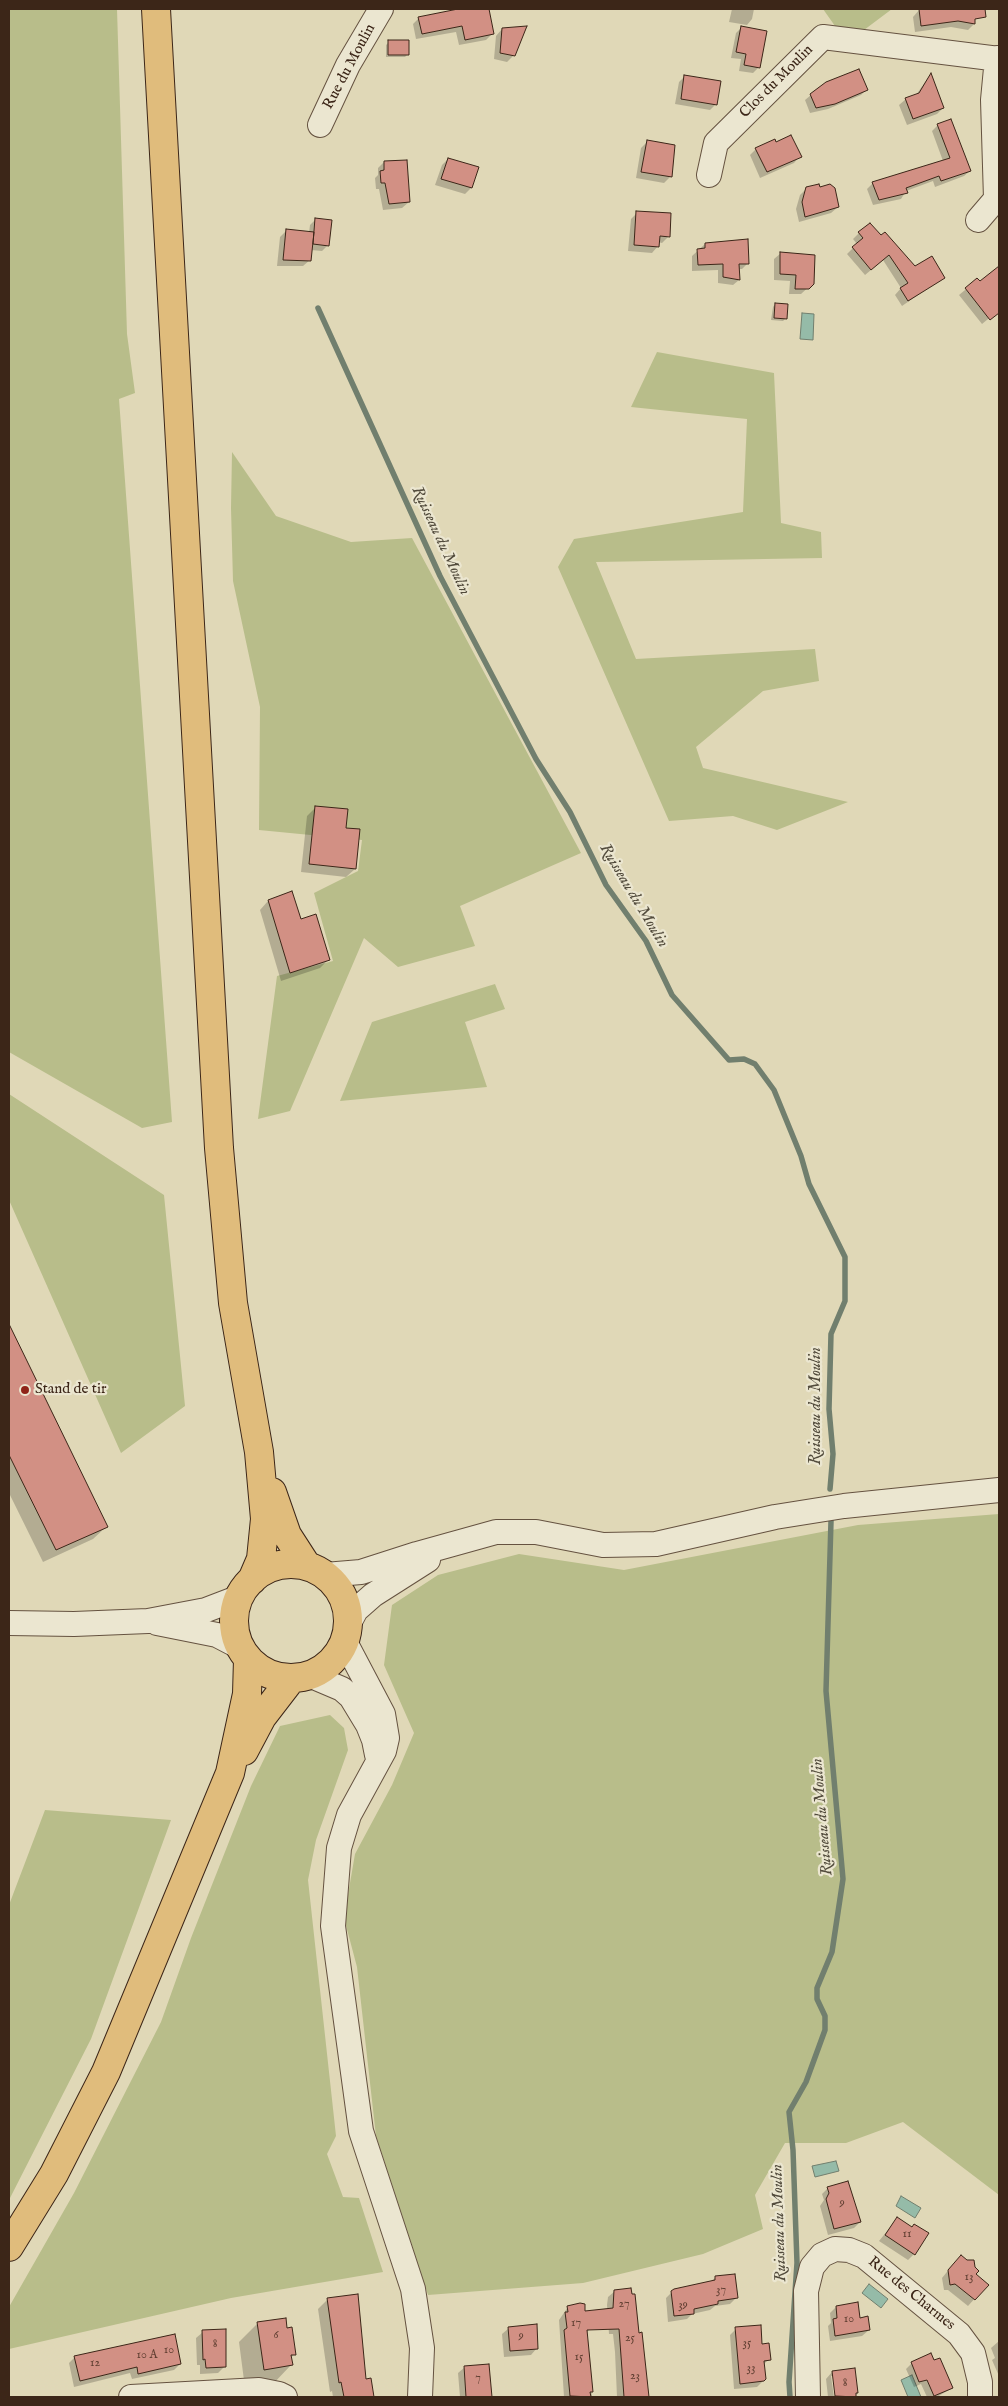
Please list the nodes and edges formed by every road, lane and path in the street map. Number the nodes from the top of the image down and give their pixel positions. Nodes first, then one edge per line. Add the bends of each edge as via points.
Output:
1 (156, 9) edge
2 (381, 9) edge
3 (998, 59) edge
4 (320, 125) dead end
5 (709, 175) dead end
6 (978, 220) dead end
7 (259, 1452) junction
8 (999, 1490) edge
9 (462, 1540) junction
10 (316, 1571) junction
11 (246, 1588) junction
12 (148, 1621) junction
13 (9, 1623) edge
14 (346, 1633) junction
15 (244, 1653) junction
16 (300, 1676) junction
17 (378, 1760) junction
18 (230, 1773) junction
19 (9, 2247) edge
20 (418, 2394) edge
21 (130, 2397) edge
22 (285, 2397) edge
23 (808, 2397) edge
24 (980, 2397) edge

1 - 7 main road via 219,1148 232,1304
2 - 4 street, Rue du Moulin via 348,64
3 - 5 street, Clos du Moulin via 823,37 716,143
3 - 6 street, Clos du Moulin via 993,100 996,199
7 - 10 main road via 283,1526 297,1553
7 - 11 main road via 264,1539 261,1559
8 - 9 street via 844,1506 775,1517 656,1544 603,1545 536,1532 496,1532
9 - 10 street via 362,1572
9 - 14 street via 382,1588 356,1610
10 - 11 main road via 278,1566 268,1569
10 - 14 main road via 337,1587 344,1601
11 - 12 street via 206,1610
11 - 15 main road via 234,1622
12 - 13 street
12 - 15 street via 217,1635
14 - 16 main road via 338,1653 328,1664
14 - 17 street via 350,1654 383,1714 387,1738
15 - 16 main road via 265,1672
15 - 18 main road via 247,1694
16 - 17 street via 342,1689 351,1697 368,1725
16 - 18 main road via 262,1717
17 - 20 street via 349,1815 339,1848 333,1926 361,2131 413,2289 422,2348
18 - 19 main road via 106,2072 54,2174
21 - 22 street via 259,2390
23 - 24 street, Rue des Charmes via 806,2291 812,2267 822,2255 835,2249 864,2256 959,2334 973,2352

